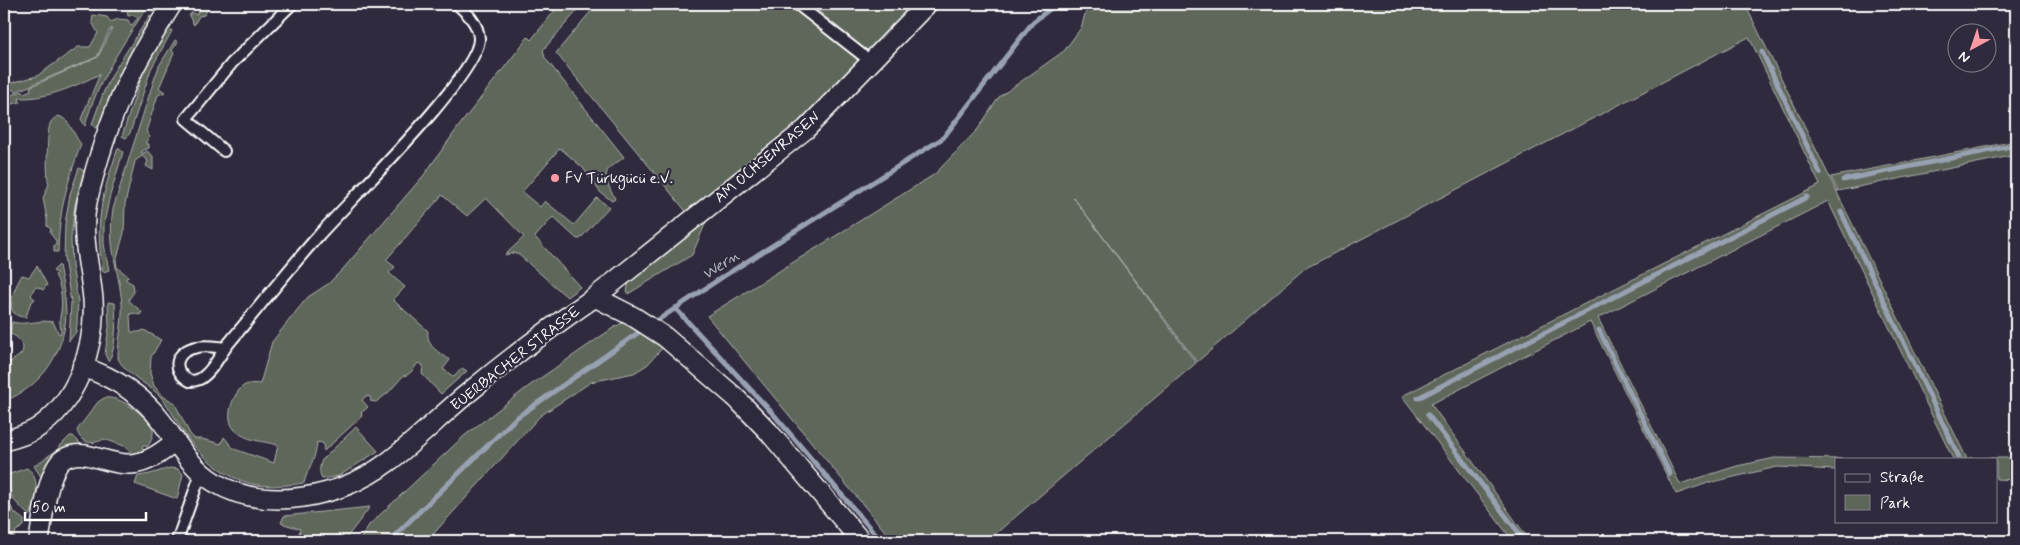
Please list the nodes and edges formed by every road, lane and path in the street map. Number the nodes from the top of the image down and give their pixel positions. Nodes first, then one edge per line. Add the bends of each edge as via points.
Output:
1 (172, 4) edge
2 (292, 4) edge
3 (457, 4) edge
4 (798, 4) edge
5 (927, 4) edge
6 (870, 61) junction
7 (224, 151) dead end
8 (594, 297) junction
9 (225, 348) junction
10 (82, 367) junction
11 (4, 441) edge
12 (175, 442) junction
13 (201, 472) junction
14 (39, 541) edge
15 (177, 541) edge
16 (861, 541) edge

1 - 10 street via 127,82 88,200 84,243 93,315 89,346
2 - 7 lane via 232,64 186,119
3 - 9 lane via 477,28 478,48 473,59 430,115 318,237
4 - 6 lane
5 - 6 street, AM OCHSENRASEN
6 - 8 street, AM OCHSENRASEN via 806,129
8 - 13 street, EUERBACHER STRASSE via 507,361 388,462 344,487 285,499 265,499 223,487
8 - 16 street, EUERBACHER STRASSE via 666,337 735,397
9 - 9 lane via 189,350 177,360 178,372 190,381 198,380
10 - 11 street via 64,402 44,423 27,434
10 - 12 street, EUERBACHER STRASSE via 113,379 136,395 155,413
12 - 13 street, EUERBACHER STRASSE
12 - 14 street via 151,458 131,464 86,455 60,462 54,473
13 - 15 lane

